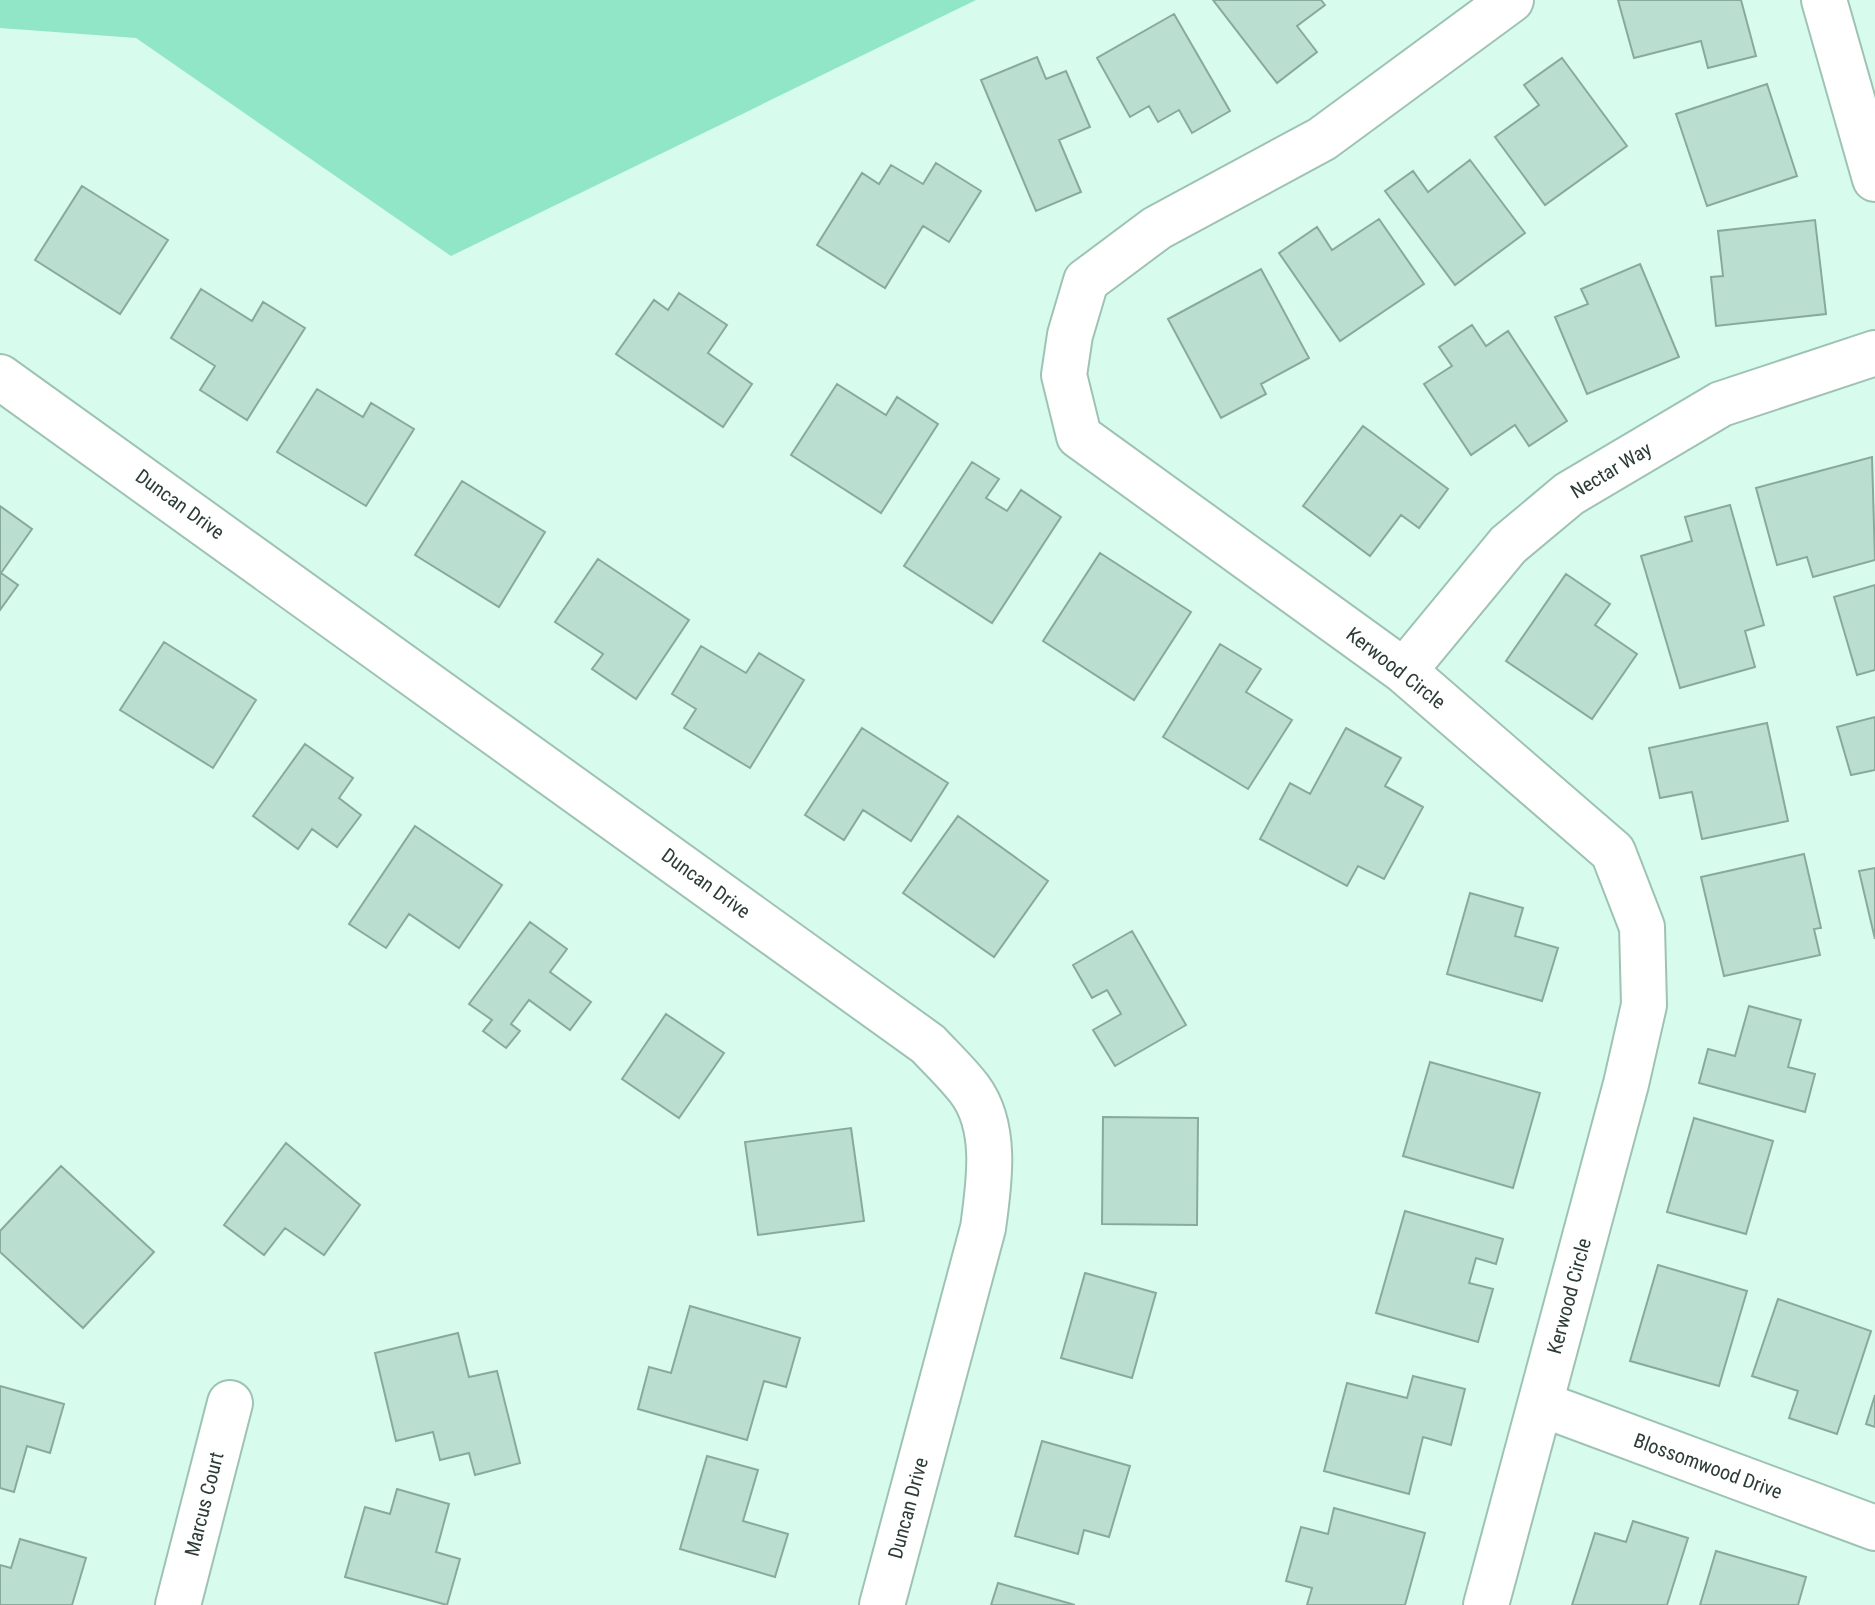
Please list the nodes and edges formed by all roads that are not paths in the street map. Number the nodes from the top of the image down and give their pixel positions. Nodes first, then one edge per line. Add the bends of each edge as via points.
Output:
1 (1511, 0) edge
2 (1824, 0) edge
3 (1875, 179) edge
4 (1875, 353) edge
5 (0, 377) edge
6 (1404, 671) junction
7 (230, 1403) dead end
8 (1541, 1404) junction
9 (1875, 1528) edge
10 (178, 1605) edge
11 (882, 1605) edge
12 (1486, 1605) edge

1 - 6 street, Kerwood Circle via 1322,139 1157,228 1086,281 1070,335 1064,375 1079,436
2 - 3 street
4 - 6 street, Nectar Way via 1721,404 1569,494 1508,545
5 - 11 street, Duncan Drive via 928,1044 971,1092 986,1126 990,1181 983,1228
6 - 8 street, Kerwood Circle via 1613,852 1642,927 1644,1005
7 - 10 street, Marcus Court
8 - 9 street, Blossomwood Drive
8 - 12 street, Kerwood Circle

